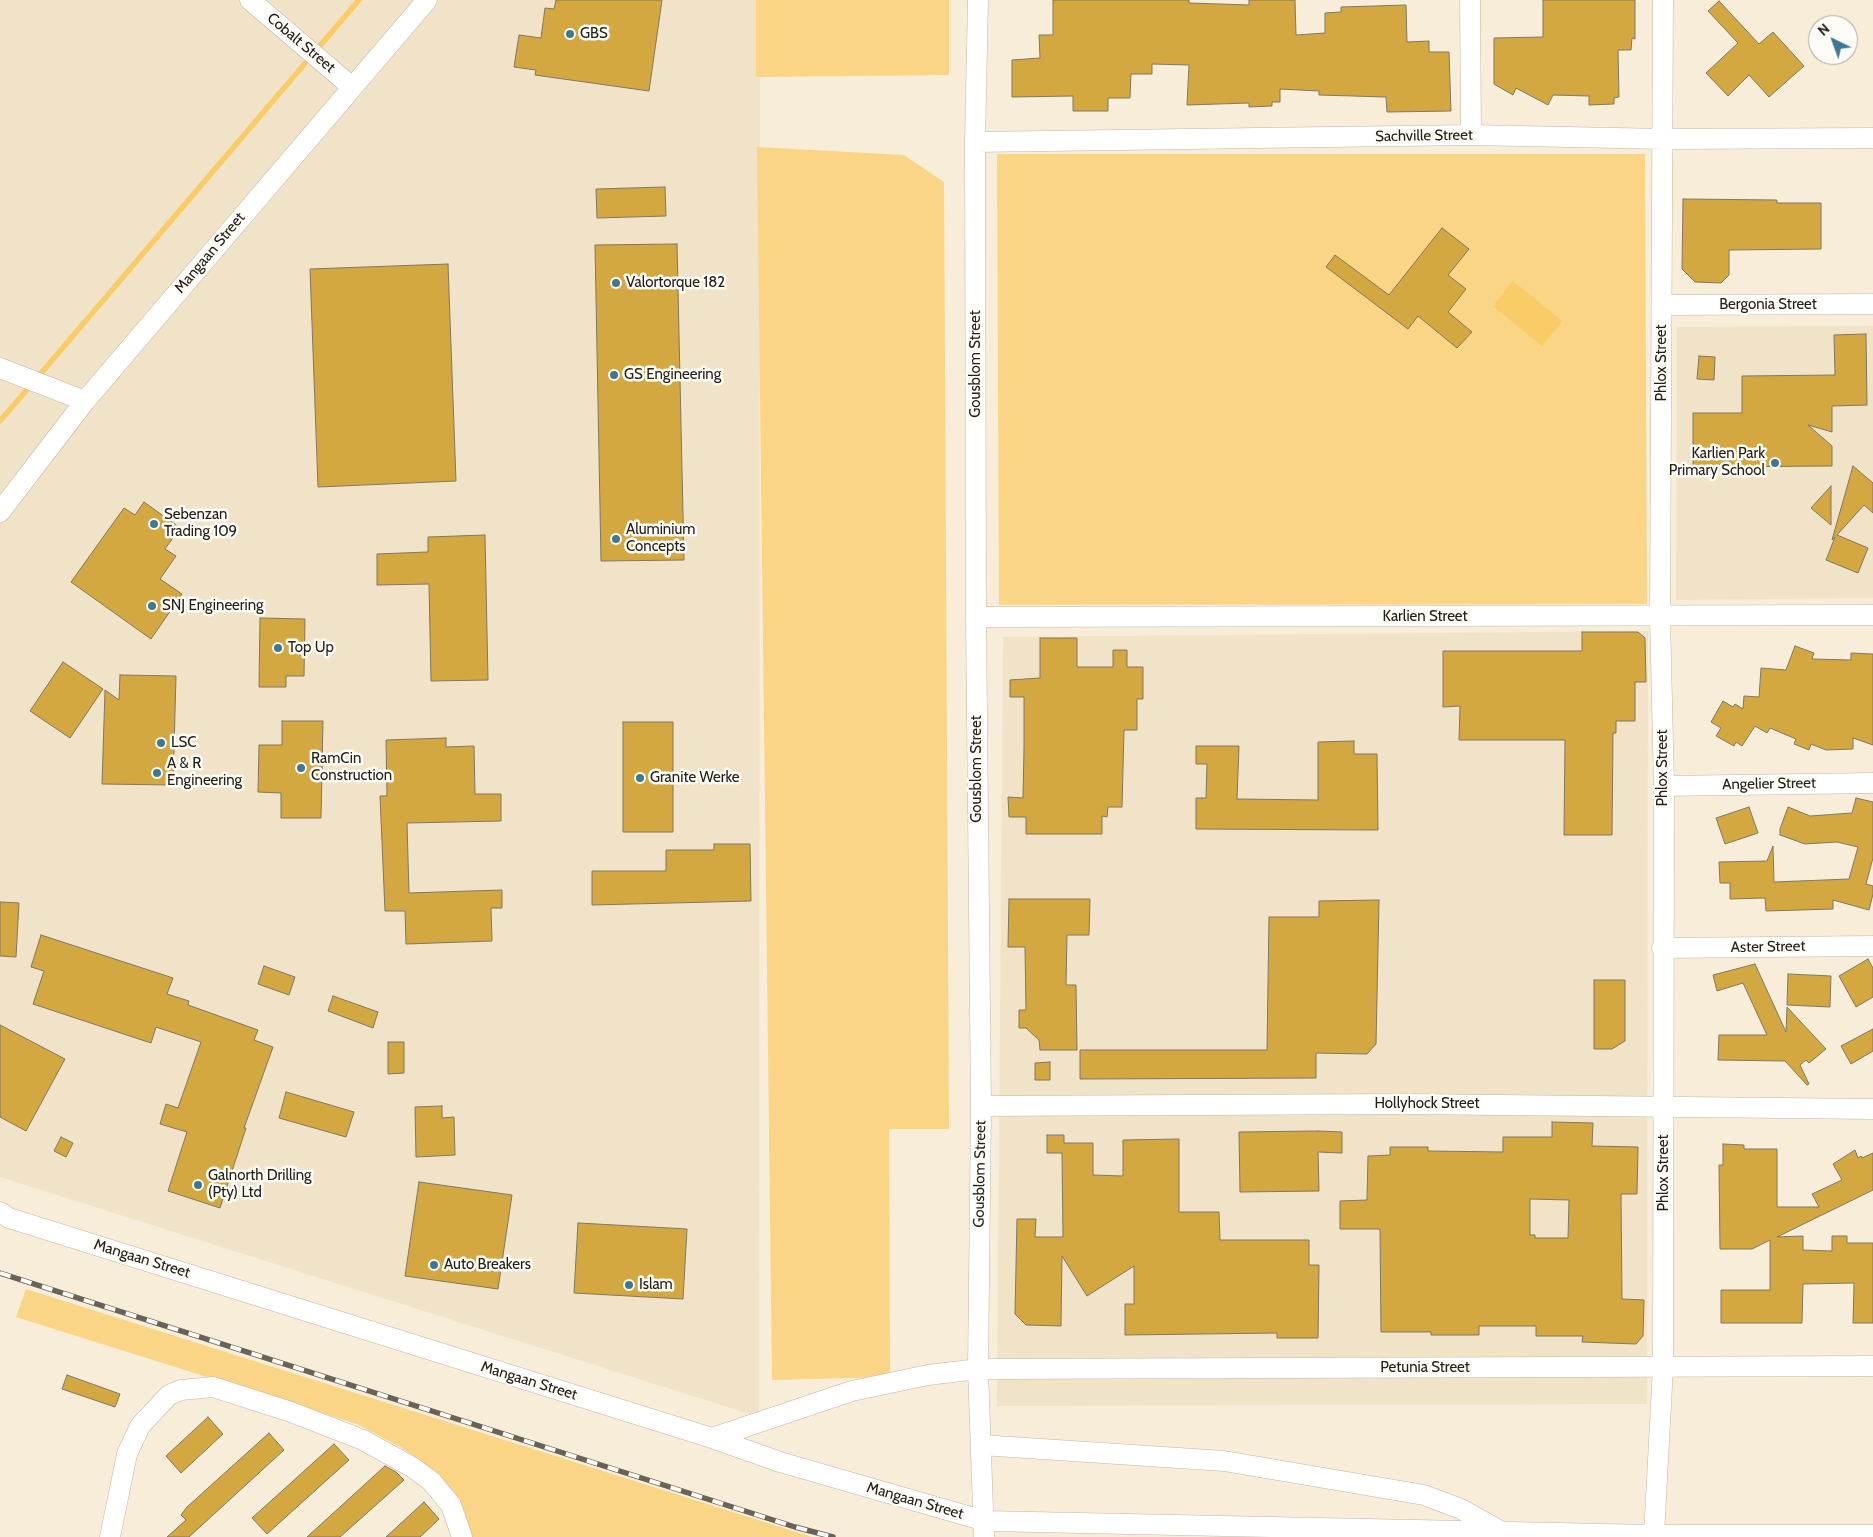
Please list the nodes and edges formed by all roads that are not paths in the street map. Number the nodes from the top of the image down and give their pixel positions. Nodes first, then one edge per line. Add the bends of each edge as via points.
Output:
1 (250, 0) edge
2 (427, 0) edge
3 (978, 0) edge
4 (1470, 0) edge
5 (1663, 0) edge
6 (352, 86) junction
7 (1471, 135) junction
8 (1873, 138) edge
9 (1664, 139) junction
10 (975, 142) junction
11 (1873, 304) edge
12 (1662, 305) junction
13 (0, 368) edge
14 (85, 401) junction
15 (0, 512) edge
16 (1873, 615) edge
17 (976, 617) junction
18 (1660, 617) junction
19 (1873, 782) edge
20 (1664, 786) junction
21 (1873, 946) edge
22 (1662, 948) junction
23 (981, 1106) junction
24 (1664, 1106) junction
25 (1873, 1109) edge
26 (0, 1212) edge
27 (1873, 1366) edge
28 (1663, 1367) junction
29 (978, 1369) junction
30 (712, 1438) junction
31 (981, 1445) junction
32 (984, 1529) edge
33 (1501, 1532) junction
34 (1654, 1535) junction
35 (1873, 1535) edge
36 (110, 1537) edge
37 (462, 1537) edge

1 - 6 street, Cobalt Street
2 - 6 street, Mangaan Street
3 - 10 street, Gousblom Street
4 - 7 street
5 - 9 street, Phlox Street
6 - 14 street, Mangaan Street
7 - 9 street, Sachville Street
7 - 10 street, Sachville Street
8 - 9 street, Sachville Street
9 - 12 street, Phlox Street
10 - 17 street, Gousblom Street
11 - 12 street, Bergonia Street
12 - 18 street, Phlox Street
13 - 14 street
14 - 15 street, Mangaan Street
16 - 18 street, Karlien Street
17 - 18 street, Karlien Street
17 - 23 street, Gousblom Street
18 - 20 street, Phlox Street
19 - 20 street, Angelier Street
20 - 22 street, Phlox Street
21 - 22 street, Aster Street
22 - 24 street, Phlox Street
23 - 24 street, Hollyhock Street
23 - 29 street, Gousblom Street
24 - 25 street, Hollyhock Street
24 - 28 street, Phlox Street
26 - 30 street, Mangaan Street via 9,1218
27 - 28 street, Petunia Street
28 - 29 street, Petunia Street
28 - 34 street, Phlox Street
29 - 30 street, Petunia Street via 928,1375 852,1391
29 - 31 street, Gousblom Street
30 - 32 street, Mangaan Street
31 - 32 street, Gousblom Street
31 - 33 street via 1224,1461 1272,1469 1424,1495 1461,1509
32 - 33 street, Mangaan Street
33 - 34 street, Mangaan Street
34 - 35 street, Mangaan Street
36 - 37 street via 127,1454 140,1426 169,1395 181,1390 213,1387 363,1440 412,1467 431,1481 451,1505

